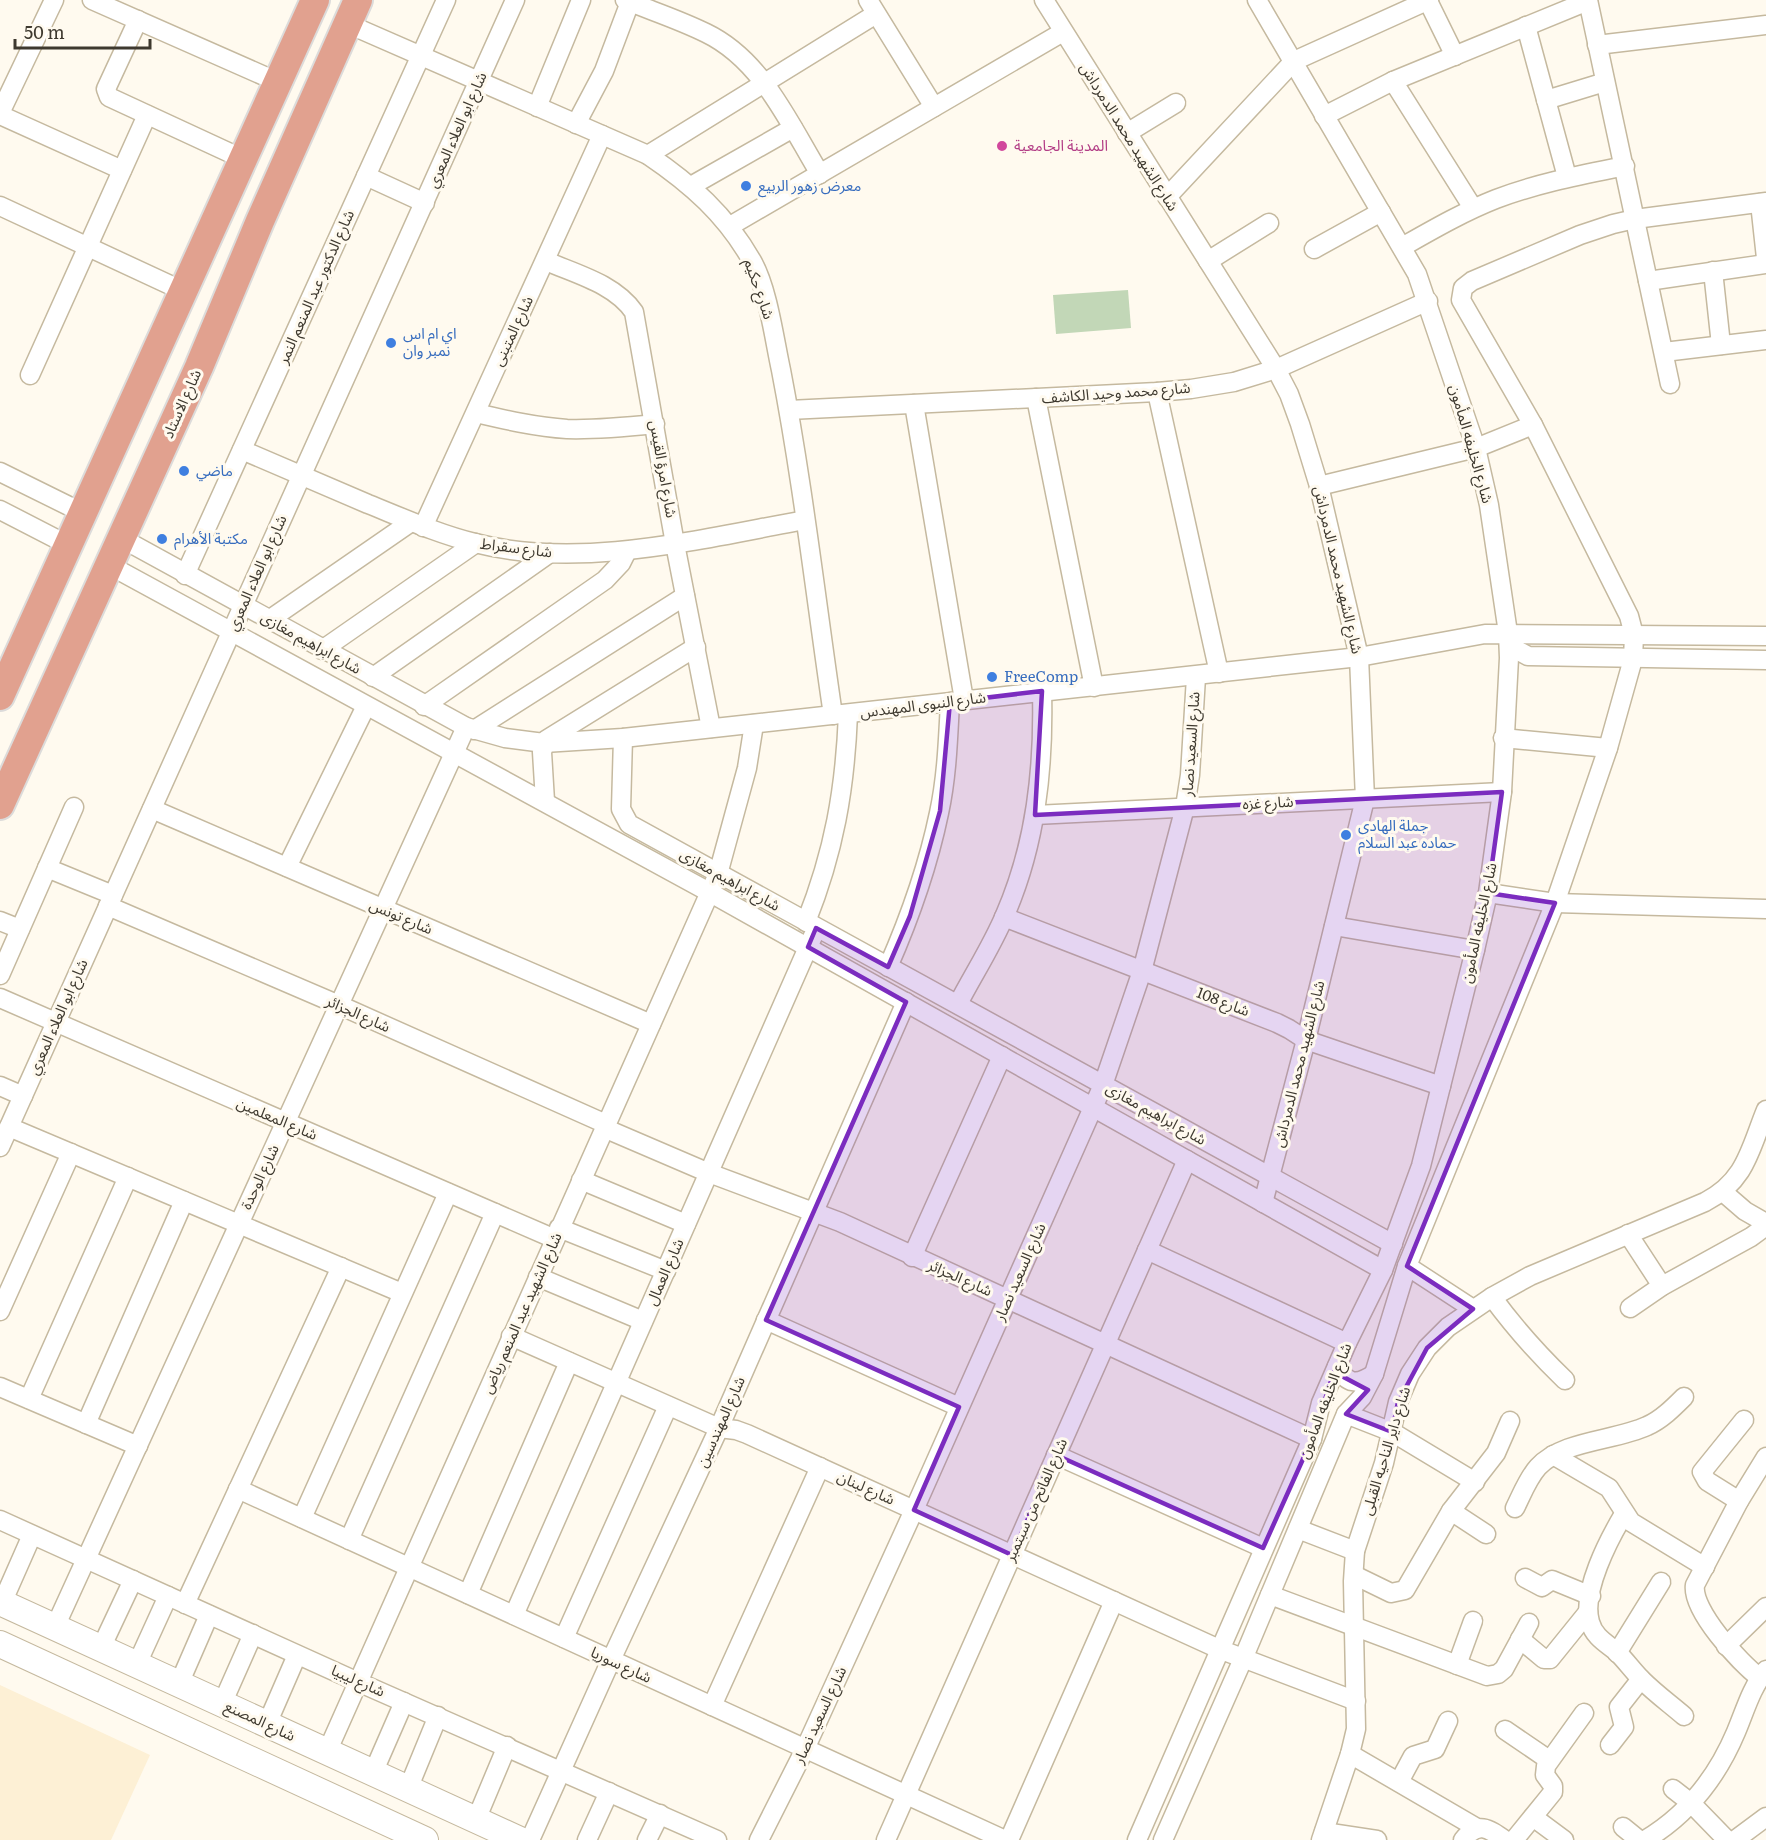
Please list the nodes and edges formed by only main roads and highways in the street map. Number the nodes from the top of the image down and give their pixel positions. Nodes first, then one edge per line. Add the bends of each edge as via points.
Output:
1 (315, 0) edge
2 (353, 12) edge
3 (222, 208) junction
4 (260, 221) junction
5 (155, 357) junction
6 (199, 367) junction
7 (0, 696) edge
8 (0, 805) edge
9 (1, 1603) edge
10 (0, 1644) edge
11 (94, 1645) junction
12 (72, 1677) junction
13 (425, 1840) edge
14 (520, 1840) edge

1 - 3 main road
2 - 4 main road, شارع الاستاد
3 - 4 main road via 237,223
3 - 5 main road
4 - 6 main road, شارع الاستاد
5 - 6 main road via 168,347 177,346 191,352
5 - 7 main road
6 - 8 main road, شارع الاستاد
9 - 11 main road, شارع المصنع
10 - 12 main road
11 - 12 main road
11 - 14 main road, شارع المصنع
12 - 13 main road

